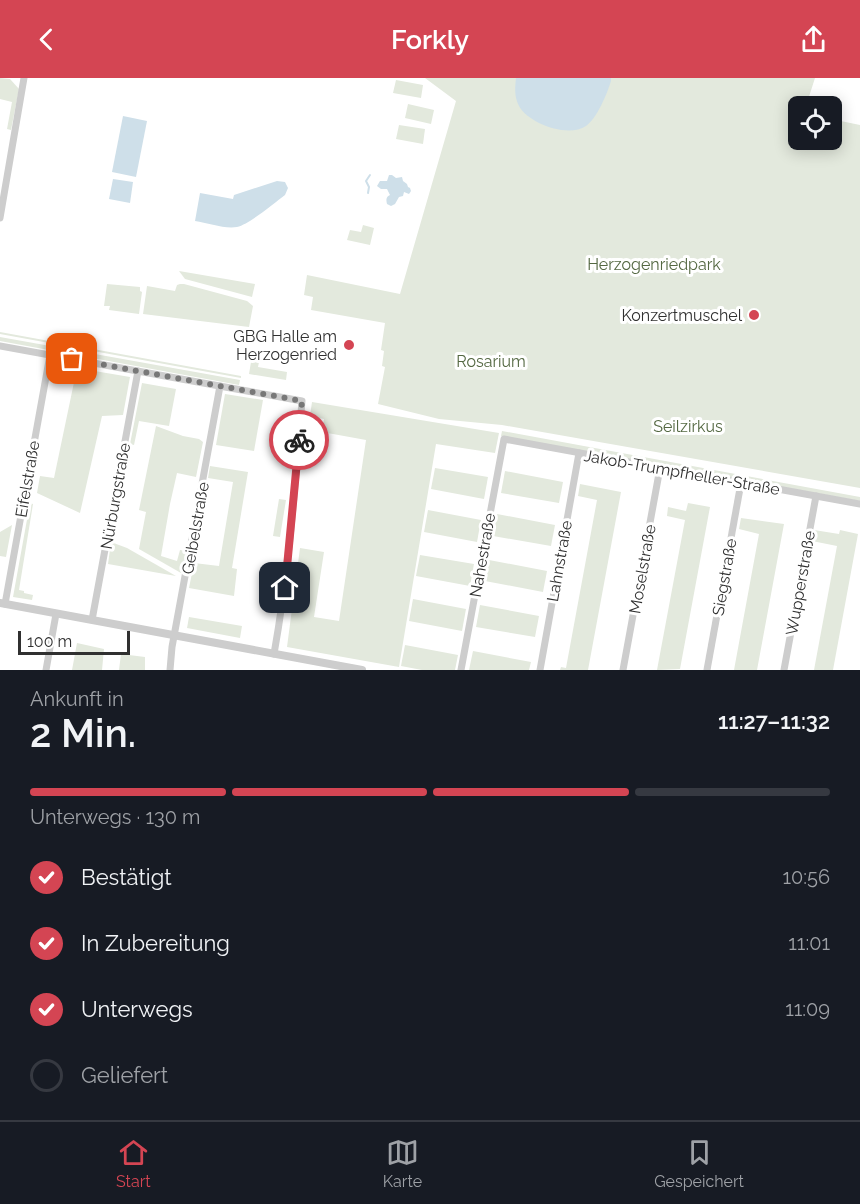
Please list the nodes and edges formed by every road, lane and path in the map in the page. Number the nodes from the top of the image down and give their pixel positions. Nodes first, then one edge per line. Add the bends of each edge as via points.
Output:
1 (24, 78) edge
2 (0, 218) edge
3 (0, 346) edge
4 (50, 355) junction
5 (138, 371) junction
6 (220, 386) junction
7 (504, 439) joint
8 (579, 453) junction
9 (660, 468) junction
10 (741, 483) junction
11 (816, 496) junction
12 (860, 504) edge
13 (2, 603) edge
14 (56, 614) junction
15 (92, 620) junction
16 (174, 639) junction
17 (274, 654) junction
18 (46, 670) edge
19 (171, 670) edge
20 (362, 670) edge
21 (461, 670) edge
22 (540, 670) edge
23 (623, 670) edge
24 (707, 670) edge
25 (784, 670) edge

1 - 2 street
3 - 4 street
4 - 5 street
4 - 13 street, Eifelstraße
5 - 6 street
5 - 15 street, Nürburgstraße
6 - 16 street, Geibelstraße
6 - 17 street via 302,401 290,547
7 - 8 street, Jakob-Trumpfheller-Straße
7 - 21 street, Nahestraße
8 - 9 street, Jakob-Trumpfheller-Straße
8 - 22 street, Lahnstraße
9 - 10 street, Jakob-Trumpfheller-Straße
9 - 23 street, Moselstraße
10 - 11 street, Jakob-Trumpfheller-Straße
10 - 24 street, Siegstraße
11 - 12 street, Jakob-Trumpfheller-Straße
11 - 25 street, Wupperstraße
13 - 14 street
14 - 15 street
14 - 18 street
15 - 16 street
16 - 17 street
16 - 19 street, Geibelstraße
17 - 20 street

